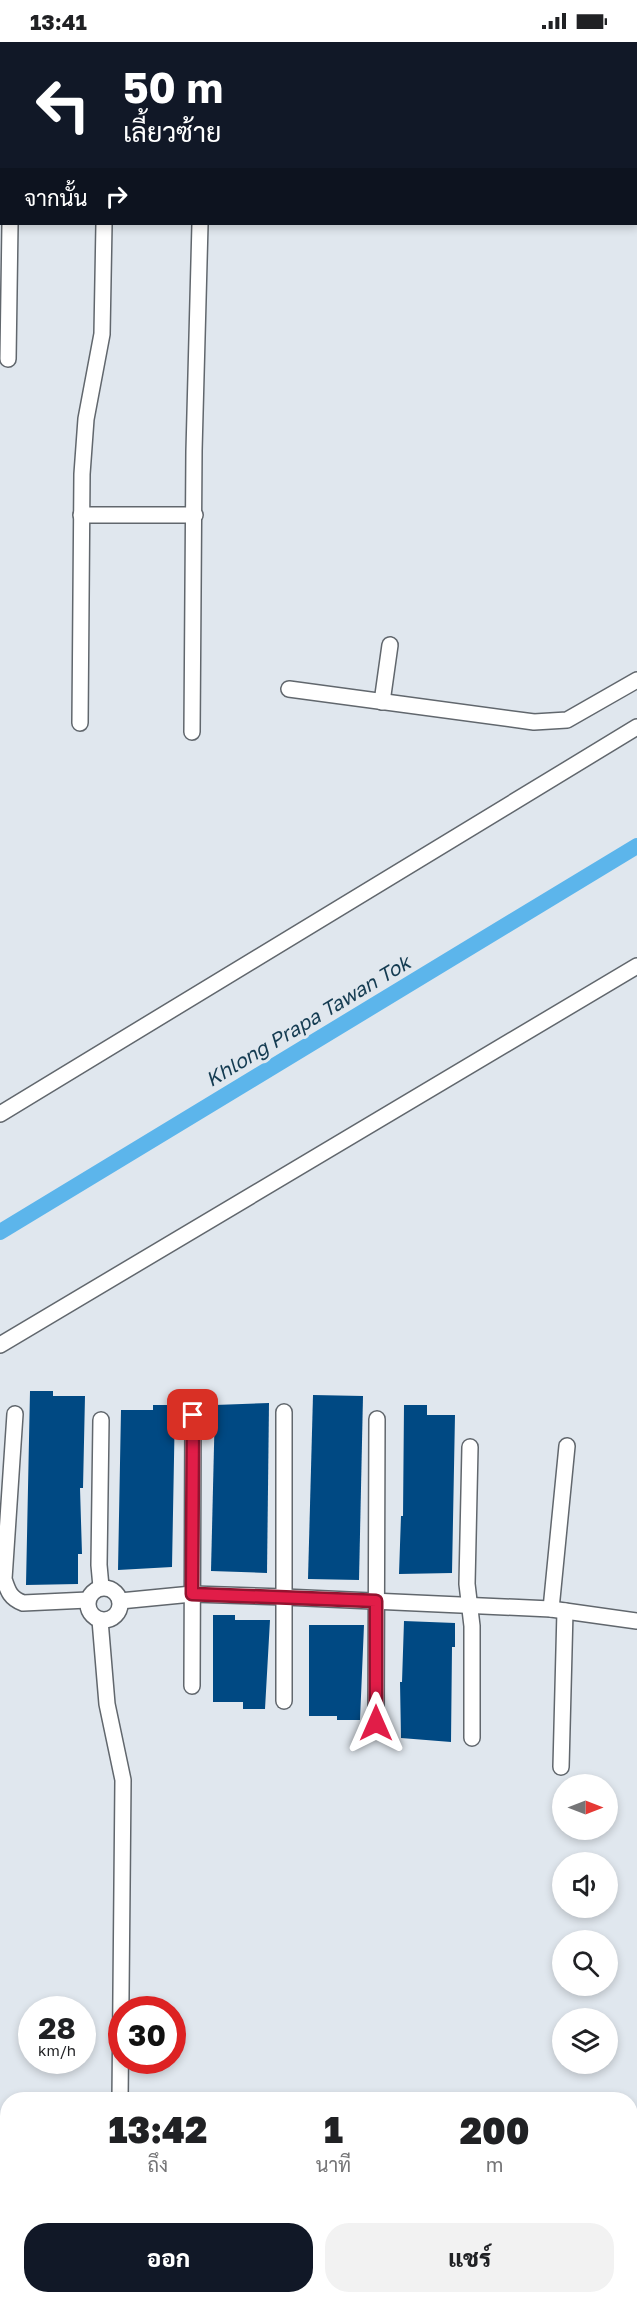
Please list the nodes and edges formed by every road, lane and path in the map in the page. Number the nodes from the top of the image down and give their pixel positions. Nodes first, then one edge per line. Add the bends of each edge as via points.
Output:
1 (10, 225) edge
2 (104, 225) edge
3 (200, 225) edge
4 (8, 359) dead end
5 (81, 515) junction
6 (195, 515) junction
7 (390, 645) dead end
8 (637, 680) edge
9 (289, 688) dead end
10 (382, 702) junction
11 (80, 723) dead end
12 (637, 727) edge
13 (192, 732) dead end
14 (637, 966) edge
15 (0, 1114) edge
16 (0, 1345) edge
17 (284, 1412) dead end
18 (15, 1414) dead end
19 (193, 1415) dead end
20 (377, 1419) dead end
21 (101, 1420) dead end
22 (567, 1446) dead end
23 (470, 1447) dead end
24 (101, 1587) junction
25 (192, 1594) junction
26 (284, 1597) junction
27 (88, 1600) junction
28 (120, 1601) junction
29 (376, 1601) junction
30 (470, 1604) junction
31 (558, 1610) junction
32 (100, 1620) junction
33 (637, 1621) edge
34 (192, 1686) dead end
35 (284, 1701) dead end
36 (376, 1723) dead end
37 (472, 1738) dead end
38 (561, 1767) dead end
39 (120, 2092) edge

1 - 4 street
2 - 5 street via 102,334 85,430
3 - 6 street
5 - 6 street
5 - 11 street
6 - 13 street
7 - 10 street
8 - 10 street via 578,715 556,722
9 - 10 street
12 - 15 street
14 - 16 street
17 - 26 street
18 - 27 street via 4,1579 8,1592 23,1603
19 - 25 street
20 - 29 street
21 - 24 street
22 - 31 street
23 - 30 street
24 - 27 street
24 - 28 street via 114,1590
25 - 26 street
25 - 28 street
25 - 34 street
26 - 29 street
26 - 35 street
27 - 32 street via 90,1612
28 - 32 street via 117,1613
29 - 30 street
29 - 36 street
30 - 31 street
30 - 37 street
31 - 33 street
31 - 38 street
32 - 39 street via 108,1704 123,1780

